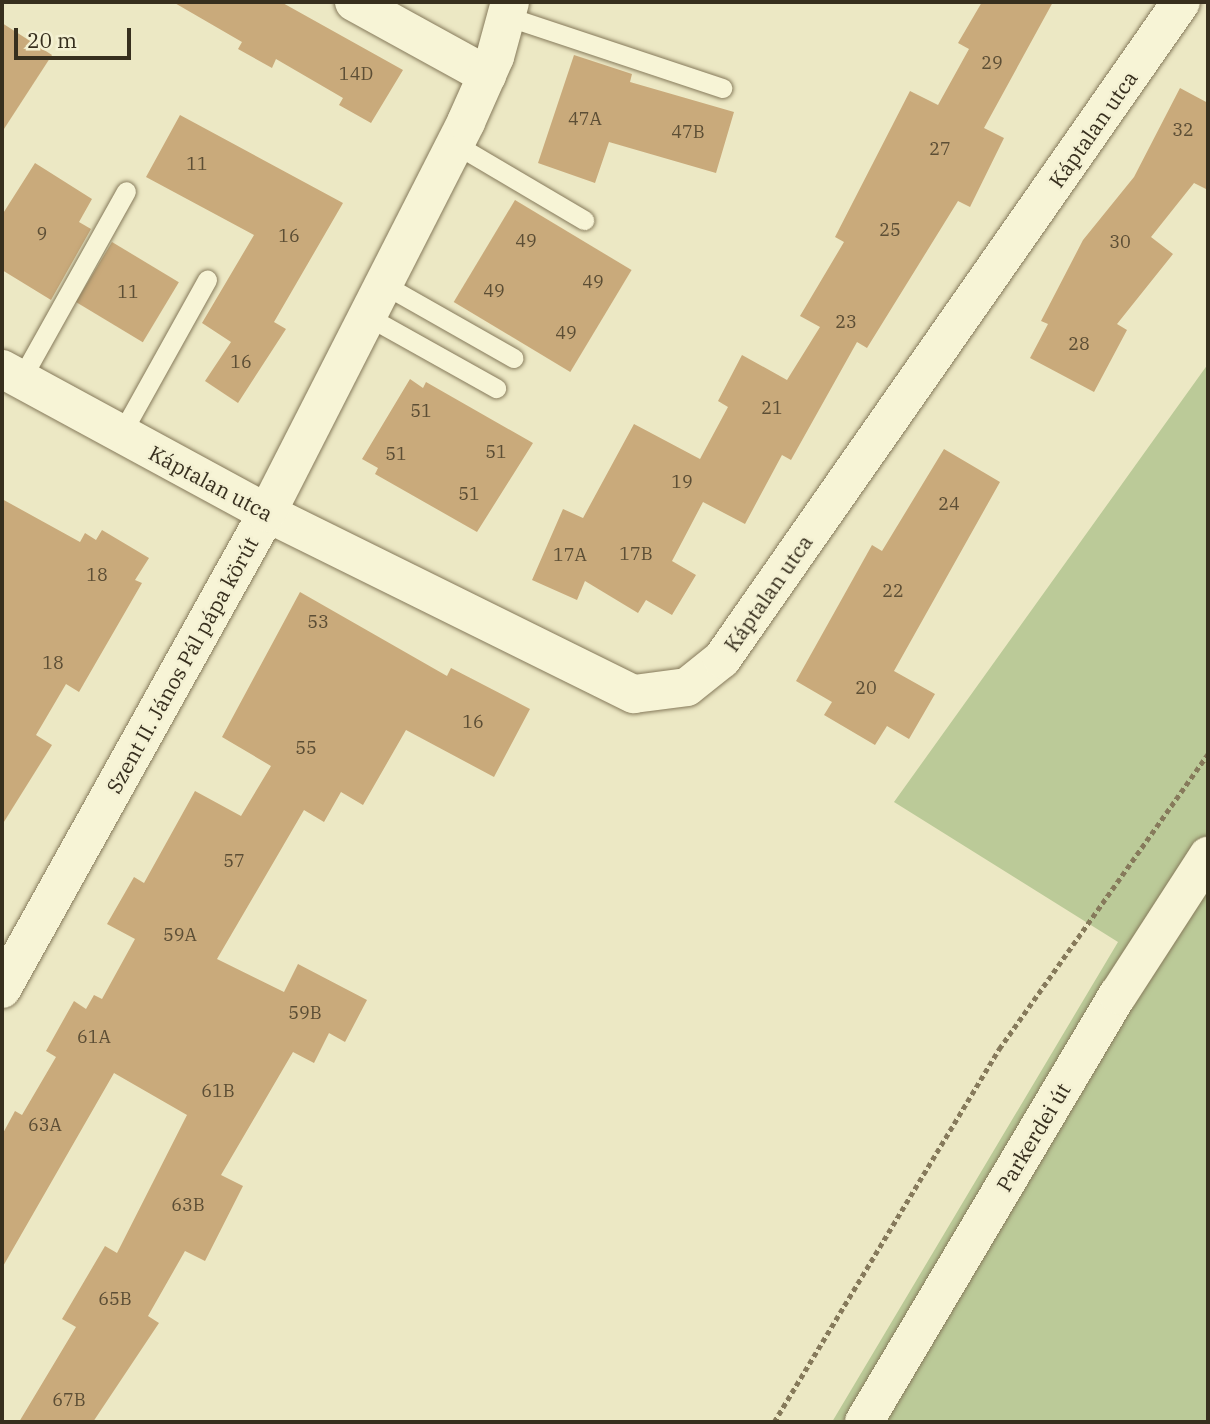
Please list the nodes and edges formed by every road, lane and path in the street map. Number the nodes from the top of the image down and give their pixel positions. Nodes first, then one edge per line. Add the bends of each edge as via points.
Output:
1 (354, 2) edge
2 (1181, 2) edge
3 (508, 9) edge
4 (487, 75) junction
5 (722, 88) dead end
6 (455, 144) junction
7 (126, 191) dead end
8 (584, 220) dead end
9 (207, 280) dead end
10 (375, 300) junction
11 (513, 359) dead end
12 (11, 374) edge
13 (496, 388) dead end
14 (120, 436) junction
15 (267, 513) junction
16 (1208, 754) edge
17 (1208, 856) edge
18 (2, 989) edge
19 (774, 1422) edge
20 (864, 1422) edge

1 - 4 street
2 - 15 street, Káptalan utca via 722,659 687,687 634,694
3 - 4 street, Szent II. János Pál pápa körút
3 - 5 lane
4 - 6 street, Szent II. János Pál pápa körút
6 - 8 lane
6 - 10 street, Szent II. János Pál pápa körút
7 - 12 lane
9 - 14 lane
10 - 11 lane
10 - 13 lane
10 - 15 street, Szent II. János Pál pápa körút
12 - 14 street, Káptalan utca
14 - 15 street, Káptalan utca
15 - 18 street, Szent II. János Pál pápa körút
16 - 19 path via 999,1049
17 - 20 street, Parkerdei út via 1118,995

